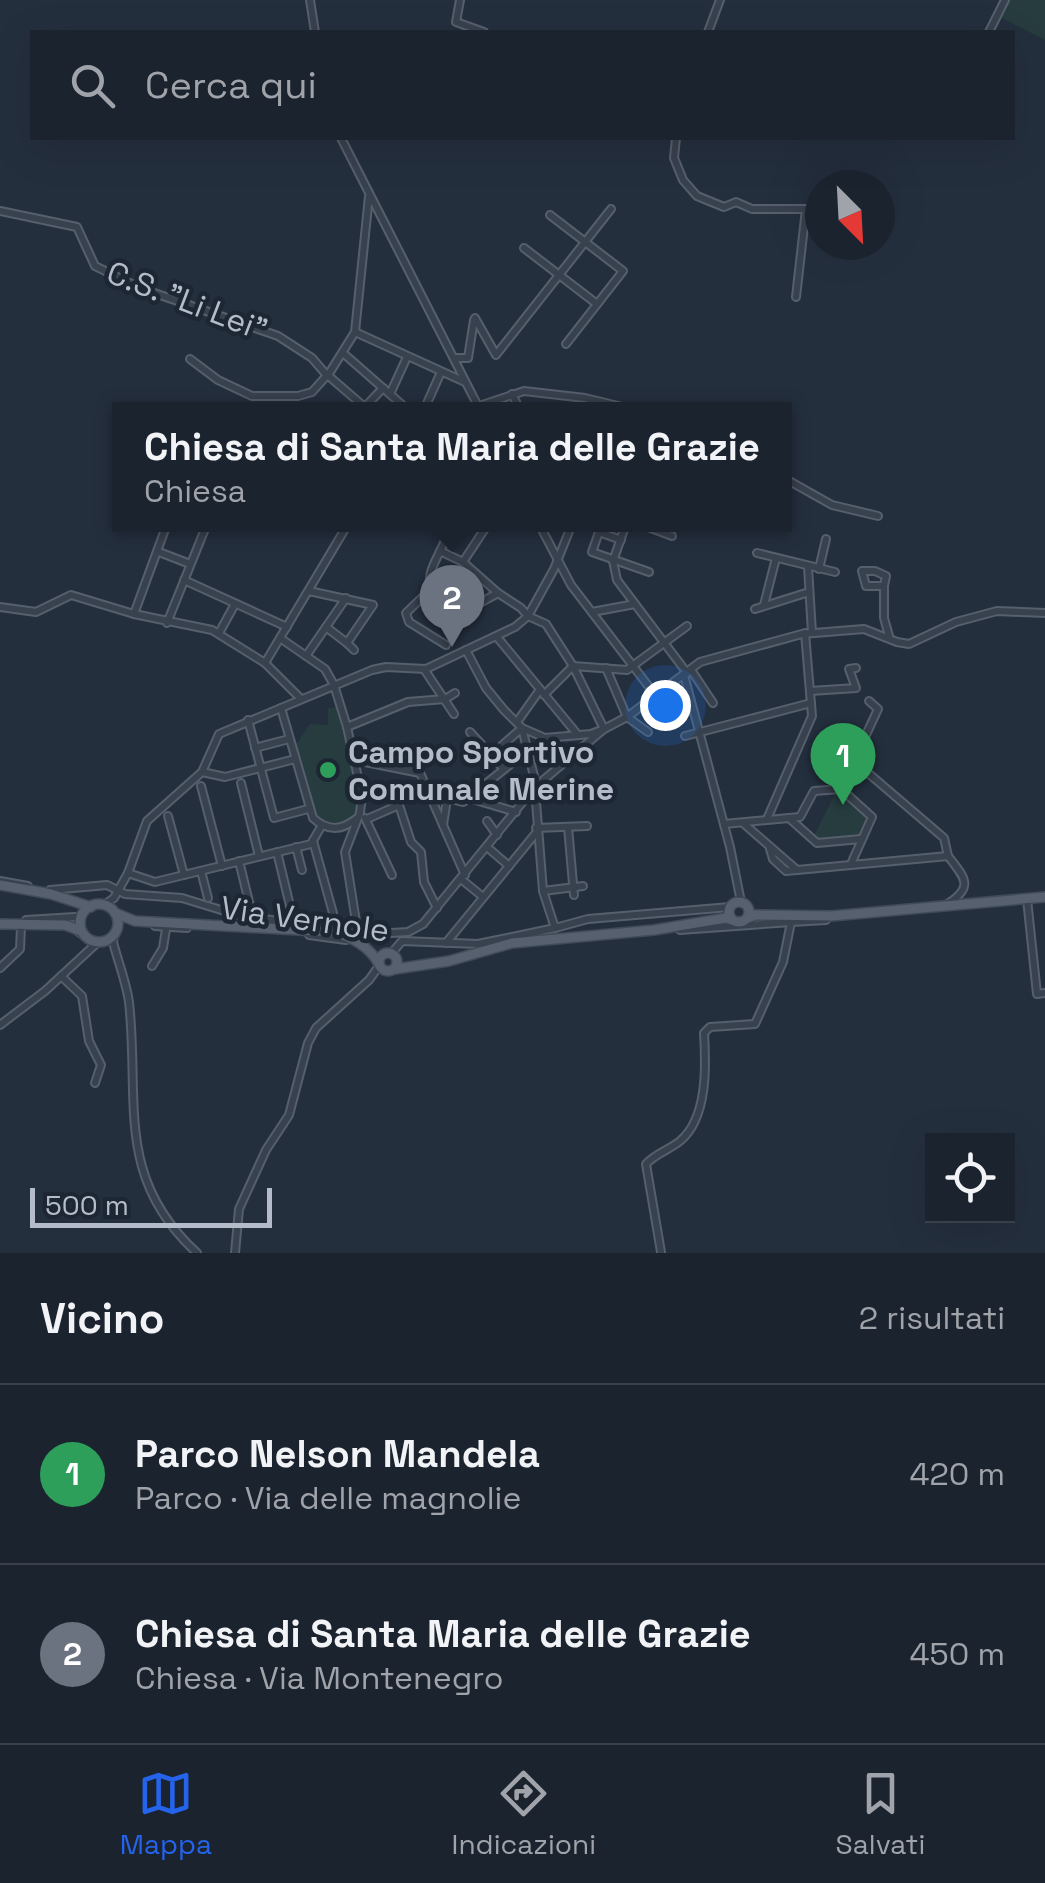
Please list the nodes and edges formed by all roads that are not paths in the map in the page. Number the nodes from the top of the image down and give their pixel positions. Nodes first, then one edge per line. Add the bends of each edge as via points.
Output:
1 (311, 0) edge
2 (460, 0) edge
3 (720, 0) edge
4 (1005, 0) edge
5 (315, 30) edge
6 (478, 30) edge
7 (709, 30) edge
8 (990, 30) edge
9 (342, 140) edge
10 (676, 140) edge
11 (370, 196) junction
12 (611, 210) dead end
13 (0, 211) edge
14 (550, 214) dead end
15 (586, 242) junction
16 (524, 248) dead end
17 (561, 275) junction
18 (796, 297) dead end
19 (597, 304) junction
20 (355, 332) junction
21 (566, 344) dead end
22 (342, 353) junction
23 (407, 357) junction
24 (453, 358) junction
25 (190, 359) dead end
26 (441, 372) junction
27 (328, 374) junction
28 (466, 383) junction
29 (383, 388) junction
30 (390, 394) junction
31 (512, 394) junction
32 (357, 402) edge
33 (369, 402) edge
34 (399, 402) edge
35 (428, 402) edge
36 (475, 402) edge
37 (493, 402) edge
38 (516, 402) edge
39 (588, 402) edge
40 (792, 483) edge
41 (878, 516) dead end
42 (164, 532) edge
43 (204, 532) edge
44 (343, 532) edge
45 (448, 532) edge
46 (483, 532) edge
47 (543, 532) edge
48 (568, 532) edge
49 (623, 532) edge
50 (661, 532) edge
51 (672, 536) dead end
52 (826, 539) dead end
53 (620, 540) junction
54 (440, 550) junction
55 (159, 552) junction
56 (756, 553) dead end
57 (776, 558) junction
58 (557, 559) junction
59 (613, 560) junction
60 (463, 562) junction
61 (190, 564) junction
62 (808, 567) junction
63 (818, 569) junction
64 (563, 571) junction
65 (649, 572) dead end
66 (835, 572) dead end
67 (547, 578) junction
68 (184, 580) junction
69 (884, 586) dead end
70 (431, 589) junction
71 (309, 591) junction
72 (809, 592) junction
73 (498, 593) junction
74 (346, 598) junction
75 (235, 604) junction
76 (634, 604) junction
77 (0, 607) edge
78 (592, 612) junction
79 (134, 614) junction
80 (1045, 614) edge
81 (528, 616) junction
82 (167, 623) junction
83 (687, 626) dead end
84 (286, 627) junction
85 (326, 627) junction
86 (219, 633) junction
87 (808, 633) junction
88 (497, 637) junction
89 (280, 638) junction
90 (893, 640) junction
91 (664, 643) junction
92 (446, 645) dead end
93 (466, 650) junction
94 (306, 656) junction
95 (266, 663) junction
96 (573, 666) junction
97 (633, 666) junction
98 (606, 668) junction
99 (856, 668) dead end
100 (424, 669) junction
101 (687, 673) junction
102 (334, 685) junction
103 (810, 692) junction
104 (455, 693) dead end
105 (541, 693) junction
106 (656, 696) junction
107 (301, 699) junction
108 (445, 699) junction
109 (869, 700) dead end
110 (714, 703) dead end
111 (811, 703) junction
112 (281, 708) junction
113 (454, 714) dead end
114 (627, 717) junction
115 (248, 720) junction
116 (519, 725) junction
117 (347, 727) junction
118 (604, 729) junction
119 (470, 732) dead end
120 (648, 732) dead end
121 (700, 732) junction
122 (578, 735) junction
123 (684, 736) dead end
124 (290, 738) junction
125 (255, 748) junction
126 (527, 750) junction
127 (491, 755) junction
128 (412, 757) dead end
129 (295, 759) junction
130 (355, 760) junction
131 (854, 761) junction
132 (261, 768) junction
133 (504, 769) junction
134 (202, 772) junction
135 (420, 773) junction
136 (241, 783) dead end
137 (201, 786) dead end
138 (535, 787) junction
139 (841, 789) junction
140 (428, 792) junction
141 (468, 798) junction
142 (448, 799) junction
143 (308, 809) junction
144 (516, 812) junction
145 (168, 816) dead end
146 (361, 817) junction
147 (788, 818) junction
148 (767, 819) junction
149 (487, 821) dead end
150 (742, 822) junction
151 (724, 824) junction
152 (322, 825) junction
153 (443, 826) junction
154 (587, 826) dead end
155 (568, 827) junction
156 (536, 830) junction
157 (497, 835) junction
158 (862, 839) junction
159 (312, 842) junction
160 (296, 847) junction
161 (487, 848) junction
162 (277, 852) junction
163 (260, 856) junction
164 (950, 858) junction
165 (239, 861) junction
166 (850, 864) junction
167 (222, 866) junction
168 (509, 866) junction
169 (302, 870) dead end
170 (201, 871) junction
171 (184, 875) junction
172 (392, 875) dead end
173 (463, 877) junction
174 (0, 883) edge
175 (123, 888) junction
176 (543, 891) junction
177 (484, 897) junction
178 (1045, 897) edge
179 (208, 898) dead end
180 (1027, 899) junction
181 (967, 900) junction
182 (250, 906) dead end
183 (91, 907) junction
184 (437, 908) junction
185 (111, 910) junction
186 (291, 910) dead end
187 (918, 910) junction
188 (333, 913) dead end
189 (738, 913) junction
190 (790, 922) junction
191 (0, 924) edge
192 (21, 927) junction
193 (170, 928) junction
194 (357, 928) junction
195 (555, 928) junction
196 (116, 933) junction
197 (90, 935) junction
198 (446, 944) junction
199 (515, 948) dead end
200 (116, 955) junction
201 (387, 963) junction
202 (152, 966) dead end
203 (0, 968) edge
204 (61, 976) junction
205 (1041, 994) edge
206 (0, 1025) edge
207 (96, 1083) dead end
208 (661, 1252) edge
209 (197, 1253) edge
210 (237, 1253) edge

1 - 5 street
2 - 6 street via 458,24
3 - 7 street
4 - 8 street
9 - 11 street
10 - 18 street via 676,164 697,196 724,207 736,202 806,210
11 - 20 street
11 - 24 street
12 - 15 street
13 - 27 street, C.S. "Li Lei" via 77,227 95,266 278,336
14 - 15 street
15 - 17 street
15 - 19 street via 622,271
16 - 17 street
17 - 19 street
17 - 24 street via 496,355 475,316 468,358
19 - 21 street
20 - 22 street
20 - 23 street
22 - 27 street
22 - 29 street
23 - 26 street
23 - 30 street
24 - 28 street
25 - 27 street via 252,396 312,392
26 - 28 street
26 - 35 street
27 - 32 street
28 - 36 street
29 - 30 street
29 - 33 street
30 - 34 street
31 - 37 street
31 - 38 street
31 - 39 street
40 - 41 street via 832,506
42 - 55 street
43 - 61 street
44 - 71 street
45 - 54 street
46 - 60 street
47 - 58 street
48 - 58 street
49 - 53 street
50 - 51 street
52 - 63 street
53 - 59 street
53 - 59 street via 598,532 592,552
54 - 60 street
54 - 70 street
55 - 61 street
55 - 79 street
56 - 57 street
57 - 62 street
57 - 72 street via 760,607
58 - 64 street
58 - 67 street
59 - 65 street
59 - 76 street via 617,580
60 - 73 street
61 - 68 street
62 - 63 street
62 - 72 street
63 - 66 street
64 - 67 street
64 - 78 street
67 - 81 street
68 - 75 street
68 - 82 street
69 - 90 street via 884,618
70 - 73 street via 454,617
70 - 92 street via 406,614
71 - 74 street
71 - 84 street
72 - 87 street
73 - 81 street
74 - 85 street
74 - 85 street via 373,606 350,646
75 - 84 street
75 - 86 street
76 - 78 street
76 - 91 street
77 - 79 street via 36,612 71,595
78 - 97 street
79 - 82 street
80 - 90 street via 997,611 909,644
81 - 88 street
81 - 96 street via 546,624
82 - 86 street
83 - 91 street
84 - 89 street
85 - 94 street
86 - 95 street
87 - 90 street via 864,629
87 - 101 street via 711,658
87 - 103 street
88 - 93 street
88 - 105 street
89 - 94 street
89 - 95 street
91 - 97 street
91 - 101 street
93 - 100 street
93 - 116 street via 486,688
94 - 102 street
95 - 107 street
96 - 98 street
96 - 105 street
96 - 118 street
97 - 98 street
97 - 106 street
98 - 114 street
99 - 103 street via 849,669 856,688
100 - 102 street via 379,668
100 - 108 street
101 - 106 street
101 - 110 street
101 - 121 street
102 - 107 street
102 - 117 street
103 - 111 street
104 - 108 street
105 - 116 street
105 - 122 street
106 - 114 street
107 - 112 street
108 - 113 street
108 - 117 street via 408,702
109 - 131 street via 878,709
111 - 121 street
111 - 148 street via 812,719
112 - 115 street
112 - 124 street
114 - 118 street
114 - 120 street
115 - 125 street
115 - 134 street via 219,734
116 - 122 street via 545,738
116 - 126 street
116 - 127 street
117 - 130 street
118 - 122 street
118 - 138 street, Via Vernole
119 - 127 street
121 - 123 street
121 - 151 street
124 - 125 street
124 - 129 street
125 - 132 street
126 - 133 street
126 - 138 street
127 - 133 street
128 - 135 street
129 - 132 street
129 - 143 street
130 - 135 street
130 - 146 street
131 - 139 street
131 - 164 street via 946,840
132 - 134 street via 225,778
132 - 143 street via 274,818
133 - 141 street
134 - 175 street via 147,821
135 - 140 street
136 - 163 street
137 - 167 street
138 - 144 street, Via Vernole
138 - 156 street
139 - 147 street via 814,791 800,817
139 - 158 street via 872,817
140 - 142 street
140 - 153 street
141 - 142 street
141 - 144 street
142 - 153 street
143 - 152 street
144 - 157 street, Via Vernole
145 - 171 street
146 - 152 street via 338,829
146 - 172 street
146 - 184 street via 399,805
146 - 194 street via 345,852
147 - 148 street
147 - 158 street via 817,843
148 - 150 street
149 - 157 street
150 - 151 street
150 - 166 street via 797,870
151 - 189 street
152 - 159 street
153 - 173 street
154 - 155 street
155 - 156 street
155 - 176 street via 577,889
156 - 168 street
156 - 176 street
157 - 161 street, Via Vernole
158 - 166 street
159 - 160 street
159 - 188 street
160 - 162 street
160 - 169 street
161 - 168 street
161 - 173 street, Via Vernole
162 - 163 street
162 - 186 street
163 - 165 street
164 - 166 street
164 - 181 street via 965,870
165 - 167 street
165 - 182 street
167 - 170 street
168 - 177 street
170 - 171 street
170 - 179 street
171 - 175 street
173 - 177 street
173 - 184 street, Via Vernole
174 - 175 street, Via Vernole via 54,891
174 - 183 main road
175 - 185 street
175 - 194 street, Via Vernole via 244,917
176 - 195 street
177 - 198 street
178 - 180 main road
180 - 181 main road
180 - 205 street
181 - 187 main road
183 - 185 main road
183 - 197 main road
184 - 194 street, Via Vernole via 408,932
185 - 193 main road
185 - 196 main road
187 - 189 main road
187 - 190 street
189 - 190 street
189 - 195 street via 588,919
189 - 199 street
189 - 201 main road via 654,930 512,943 449,961
190 - 208 street via 783,962 756,1023 705,1031 697,1114 680,1141 646,1164
191 - 192 street
191 - 197 main road via 65,925
192 - 197 street via 66,927
192 - 203 street via 20,949
193 - 196 main road via 144,924
193 - 201 main road via 334,932
193 - 202 street
195 - 198 street
196 - 197 main road
196 - 200 street
197 - 200 street
197 - 204 street via 84,954
198 - 201 street via 398,942
200 - 209 street via 128,1000 138,1161 163,1217
201 - 210 street via 308,1042 289,1114 238,1209
204 - 206 street
204 - 207 street via 82,996 89,1042 102,1065

